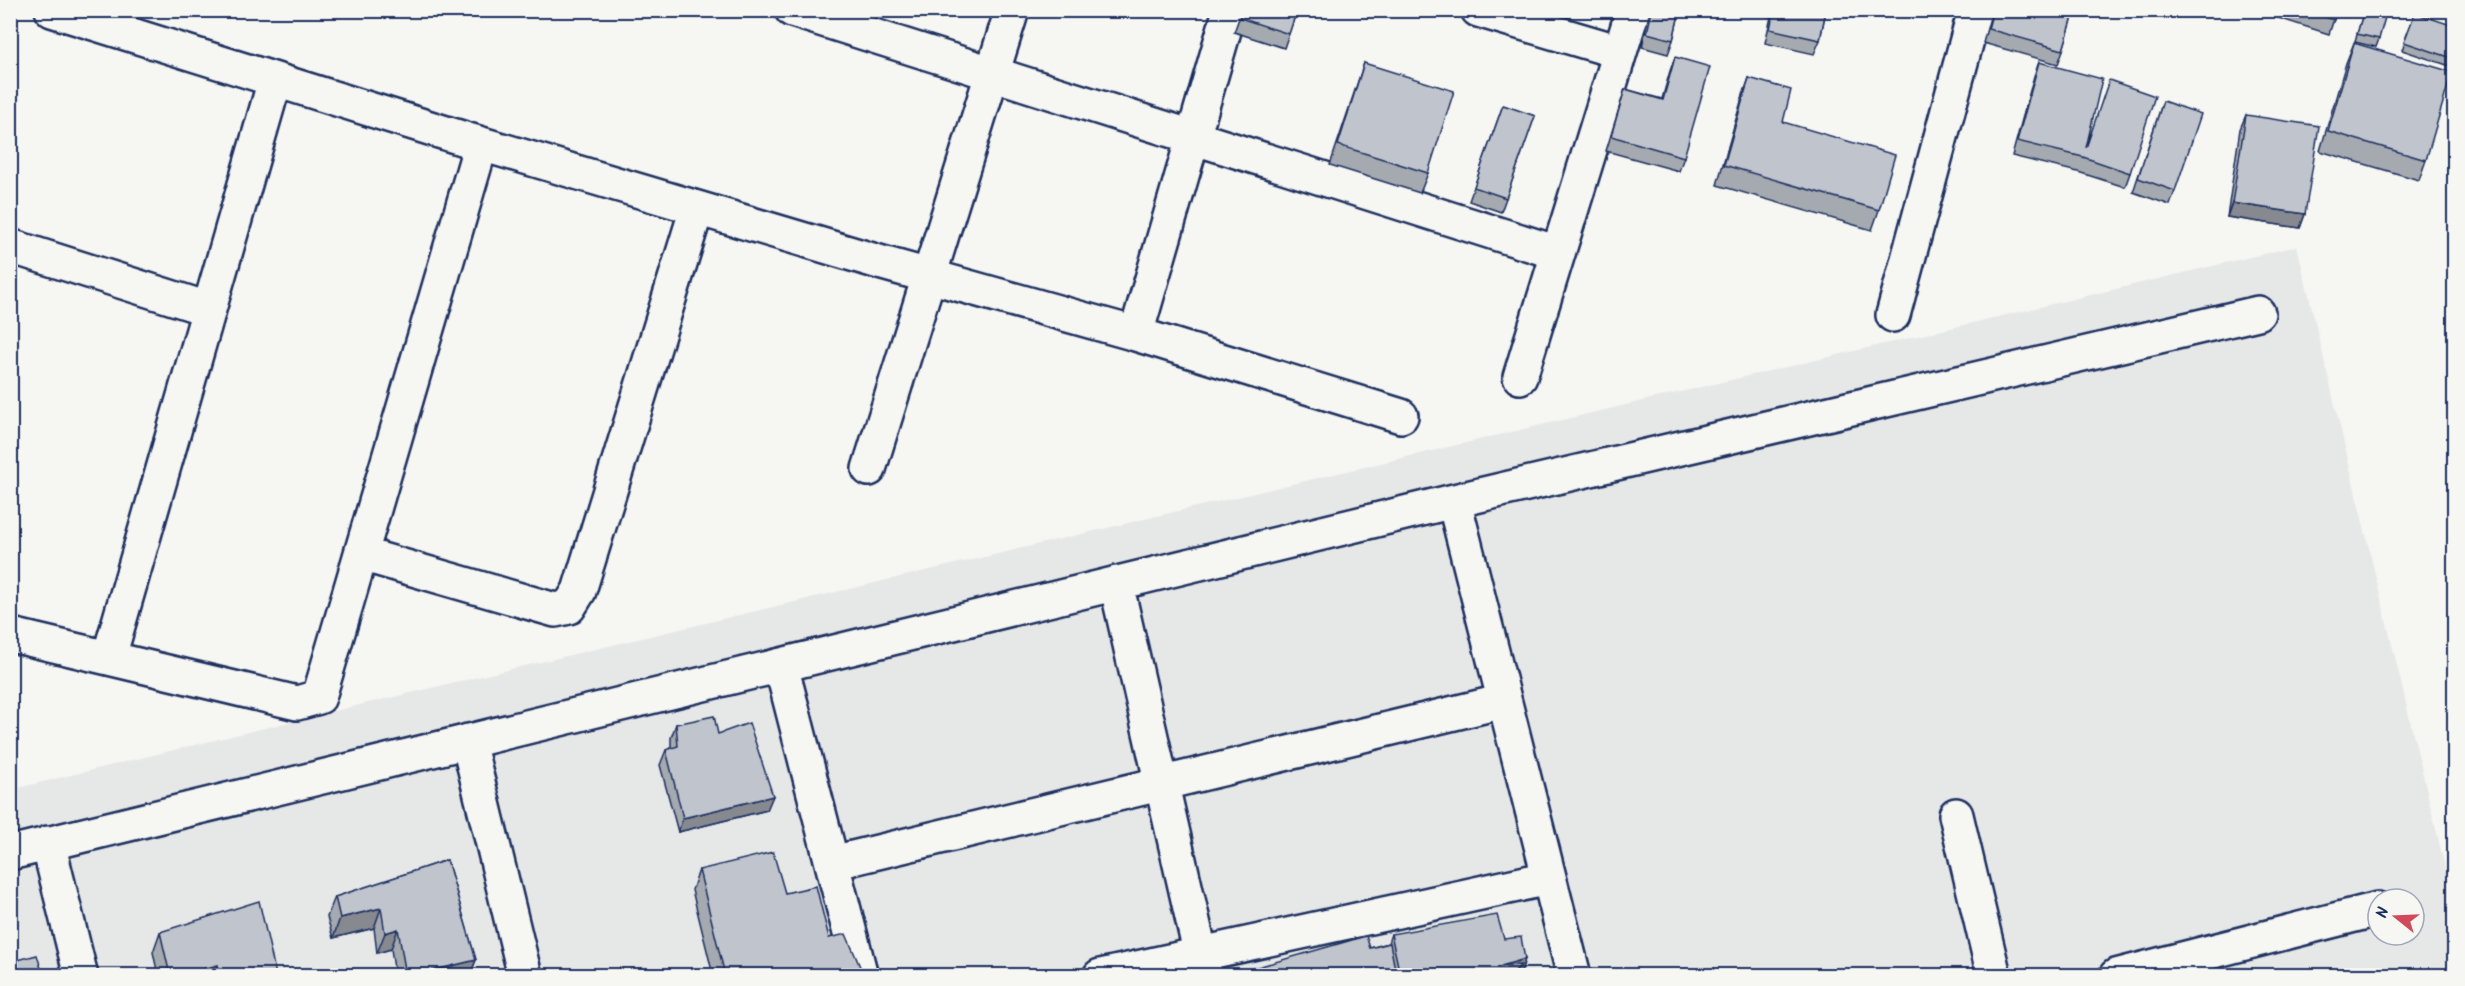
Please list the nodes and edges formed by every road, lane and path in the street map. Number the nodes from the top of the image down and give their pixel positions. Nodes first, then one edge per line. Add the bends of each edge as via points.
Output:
1 (52, 10) edge
2 (792, 10) edge
3 (1012, 10) edge
4 (1230, 10) edge
5 (1478, 10) edge
6 (1633, 10) edge
7 (1975, 10) edge
8 (1620, 52) junction
9 (992, 73) junction
10 (275, 80) junction
11 (1193, 136) junction
12 (481, 144) junction
13 (697, 208) junction
14 (10, 246) edge
15 (1558, 253) junction
16 (930, 277) junction
17 (208, 309) junction
18 (2258, 313) dead end
19 (1893, 315) dead end
20 (1136, 334) junction
21 (1520, 377) dead end
22 (1401, 416) dead end
23 (869, 469) dead end
24 (1454, 501) junction
25 (362, 554) junction
26 (1116, 583) junction
27 (16, 636) dead end
28 (109, 657) junction
29 (781, 665) junction
30 (1504, 701) junction
31 (468, 741) junction
32 (1161, 783) junction
33 (1956, 815) dead end
34 (48, 843) junction
35 (10, 853) edge
36 (832, 863) junction
37 (1549, 878) junction
38 (2366, 912) edge
39 (1203, 964) edge
40 (81, 975) edge
41 (525, 975) edge
42 (861, 975) edge
43 (1100, 975) edge
44 (1574, 975) edge
45 (1994, 975) edge
46 (2116, 975) edge

1 - 10 street
2 - 9 street
3 - 9 street
4 - 11 street
5 - 8 street
6 - 8 street
7 - 19 street
8 - 15 street
9 - 11 street
9 - 16 street
10 - 12 street
10 - 17 street
11 - 15 street
11 - 20 street
12 - 13 street
12 - 25 street
13 - 16 street
13 - 25 street via 579,591 568,607 555,610
14 - 17 street
15 - 21 street
16 - 20 street
16 - 23 street
17 - 28 street
18 - 24 street
20 - 22 street
24 - 26 street
24 - 30 street
25 - 28 street via 319,697 297,703
26 - 29 street
26 - 32 street
27 - 28 street
29 - 31 street
29 - 36 street
30 - 32 street
30 - 37 street
31 - 34 street
31 - 41 street
32 - 36 street
32 - 39 street
33 - 45 street
34 - 35 street
34 - 40 street
36 - 42 street
37 - 39 street
37 - 44 street
38 - 46 street
39 - 43 street

